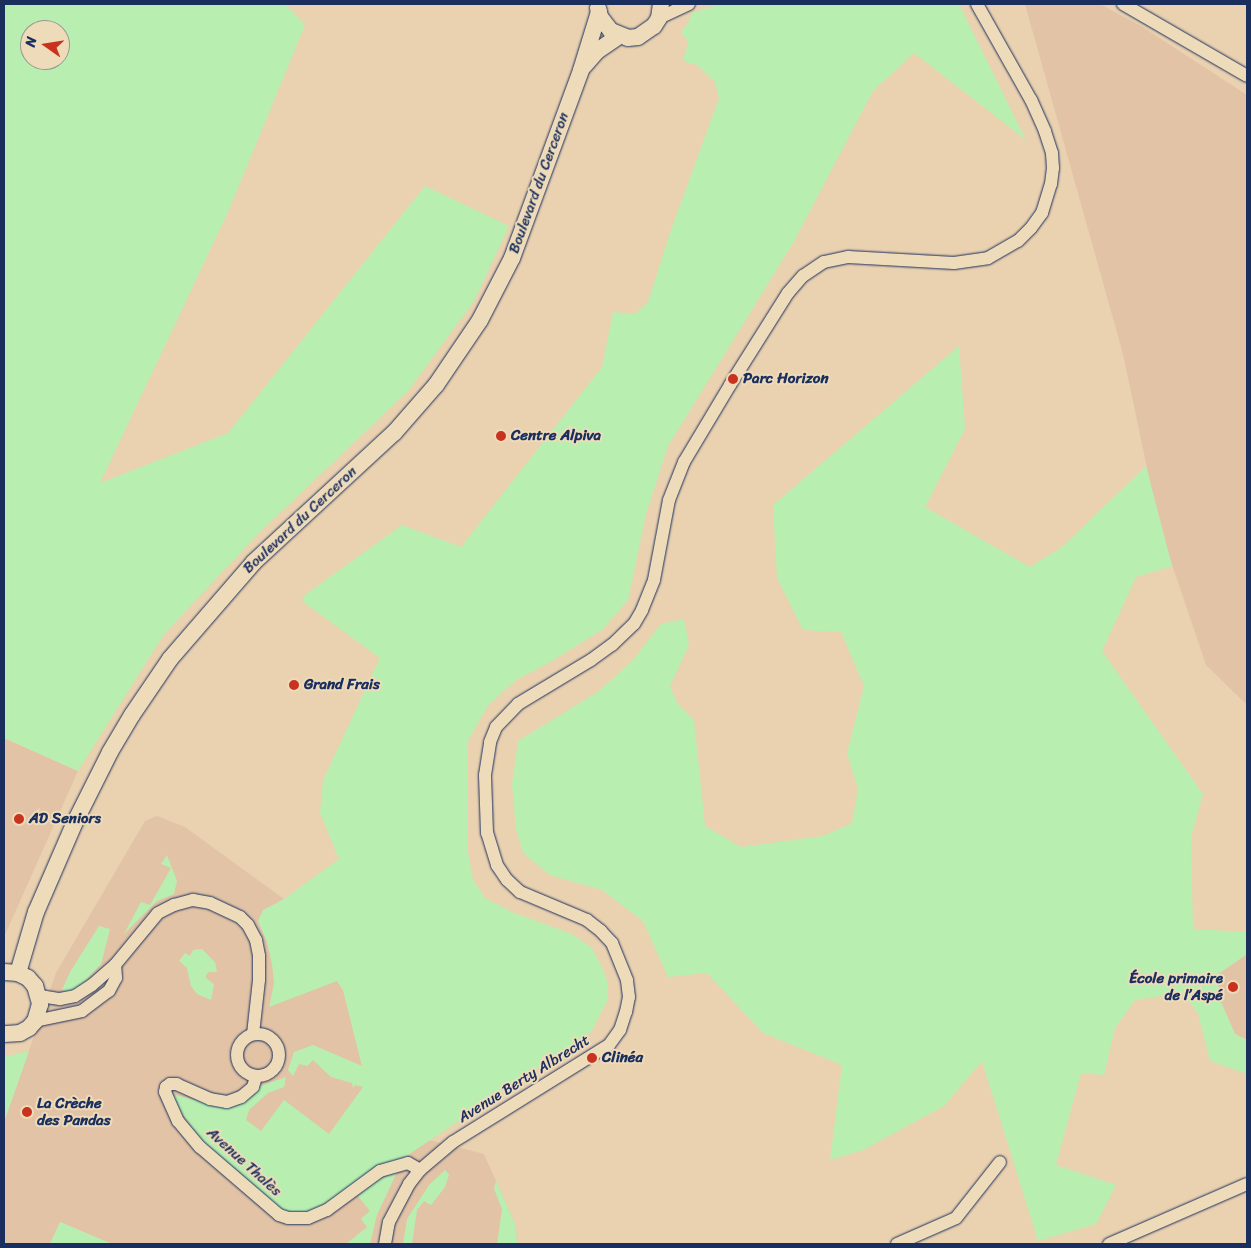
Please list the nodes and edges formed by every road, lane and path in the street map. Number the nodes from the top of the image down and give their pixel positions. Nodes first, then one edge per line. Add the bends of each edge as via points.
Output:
1 (689, 4) edge
2 (977, 4) edge
3 (1123, 4) edge
4 (599, 8) edge
5 (660, 11) edge
6 (619, 36) junction
7 (581, 70) junction
8 (1247, 76) edge
9 (115, 971) junction
10 (11, 973) edge
11 (40, 996) junction
12 (35, 1021) junction
13 (4, 1034) edge
14 (252, 1034) junction
15 (256, 1077) junction
16 (1000, 1162) dead end
17 (420, 1170) junction
18 (1247, 1184) edge
19 (385, 1244) edge
20 (897, 1244) edge
21 (1109, 1244) edge

1 - 5 street
2 - 17 street, Avenue Berty Albrecht via 1046,131 1053,168 1042,213 1018,241 988,258 954,263 848,257 824,262 803,276 788,293 684,462 669,500 654,580 634,624 591,660 518,704 496,727 487,756 485,783 488,833 497,866 520,892 587,920 602,931 620,961 629,997 620,1030 610,1045 453,1142
3 - 8 street
4 - 6 main road via 604,25
4 - 7 main road, Boulevard du Cerceron
5 - 6 main road via 654,26 638,37
6 - 7 main road, Boulevard du Cerceron via 597,51
7 - 10 main road, Boulevard du Cerceron via 512,258 459,355 394,433 254,562 202,618 170,659 110,752 75,822
9 - 11 street via 74,996 60,999
9 - 12 street via 108,991 82,1011
9 - 14 street via 158,913 193,900 226,910 240,917 256,940 259,956
10 - 11 main road via 28,978
11 - 12 main road
12 - 13 main road via 20,1033
14 - 15 street via 241,1042 236,1053 238,1064 245,1073
14 - 15 street via 265,1034 275,1042 280,1053 277,1066 268,1075
15 - 17 street, Avenue Thalès via 253,1087 241,1097 227,1102 210,1099 177,1084 170,1084 166,1092 178,1121 200,1147 279,1215 308,1218 327,1210 380,1171 408,1163
16 - 20 street via 956,1218
17 - 19 street, Avenue Berty Albrecht via 408,1184 389,1222
18 - 21 street

